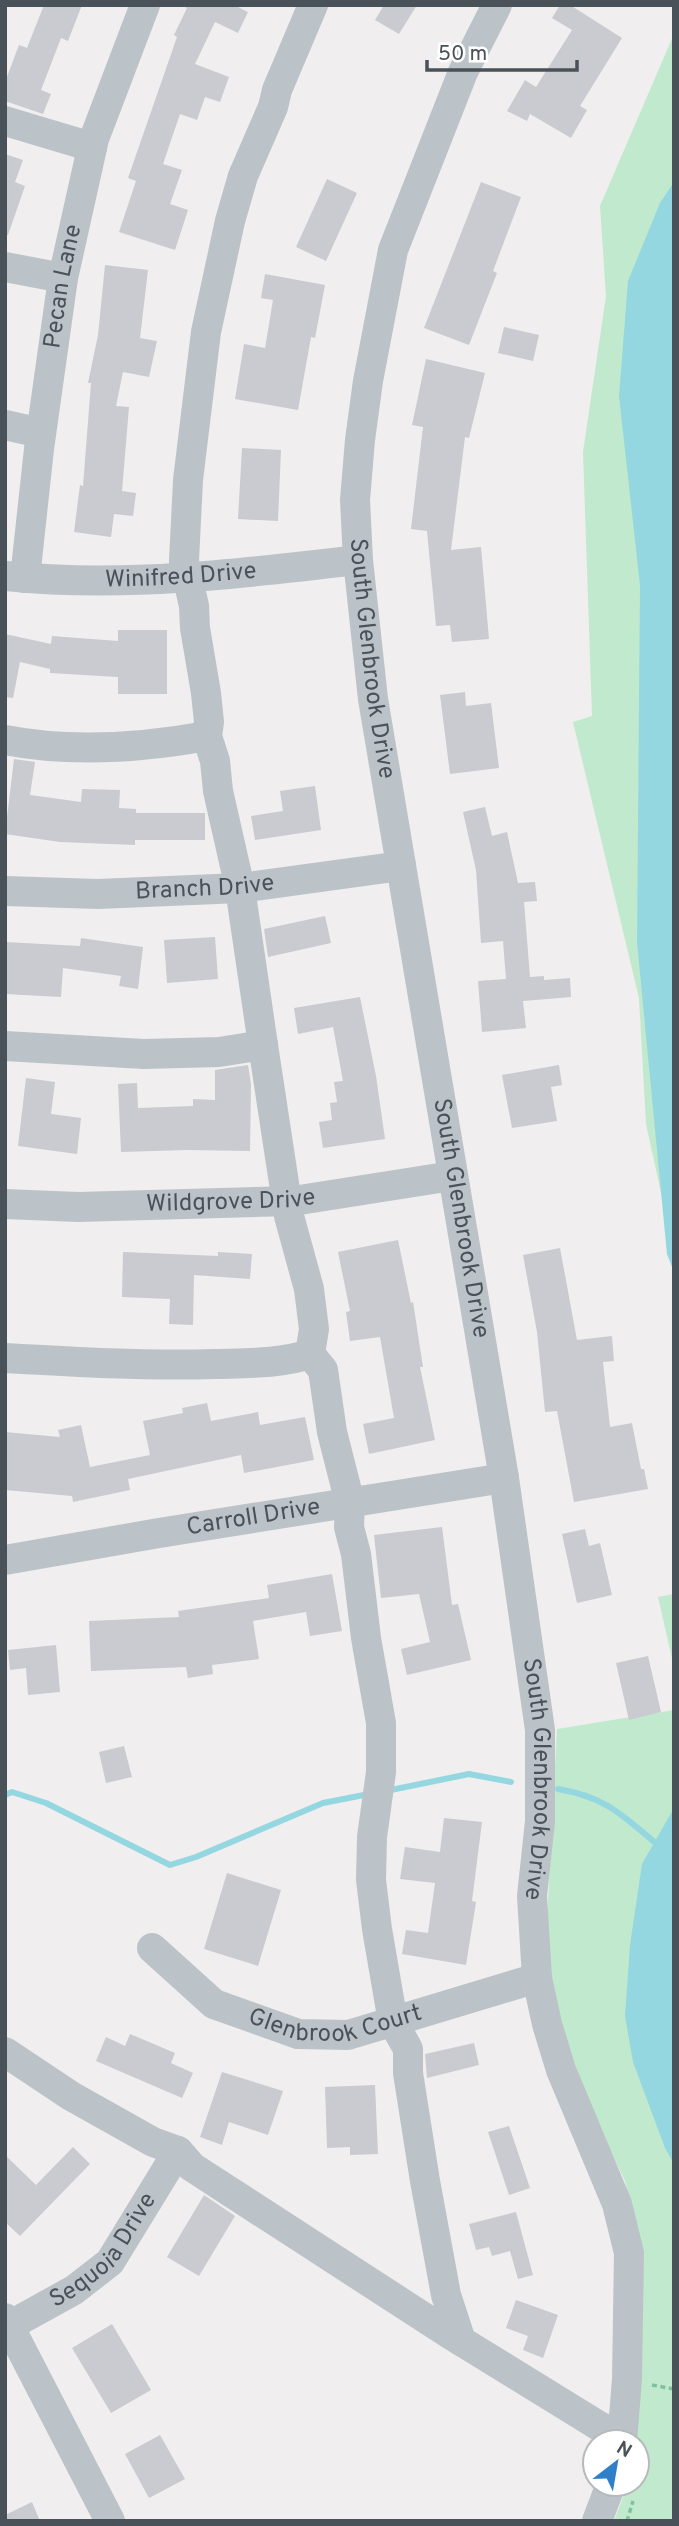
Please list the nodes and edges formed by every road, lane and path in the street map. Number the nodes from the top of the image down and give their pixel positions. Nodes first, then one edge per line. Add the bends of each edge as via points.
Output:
1 (145, 5) edge
2 (313, 5) edge
3 (497, 5) edge
4 (5, 121) edge
5 (92, 147) junction
6 (5, 267) edge
7 (63, 278) junction
8 (5, 425) edge
9 (41, 433) junction
10 (358, 561) junction
11 (15, 577) edge
12 (189, 578) junction
13 (207, 736) junction
14 (5, 740) edge
15 (401, 866) junction
16 (240, 888) junction
17 (5, 891) edge
18 (262, 1045) junction
19 (5, 1046) edge
20 (452, 1176) junction
21 (288, 1202) junction
22 (5, 1204) edge
23 (310, 1354) junction
24 (5, 1358) edge
25 (503, 1479) junction
26 (350, 1503) junction
27 (5, 1560) edge
28 (152, 1948) dead end
29 (537, 1978) junction
30 (393, 2022) junction
31 (5, 2052) edge
32 (177, 2151) junction
33 (7, 2324) edge
34 (461, 2341) junction
35 (650, 2385) dead end
36 (674, 2389) edge
37 (602, 2428) edge
38 (623, 2428) edge
39 (606, 2498) edge
40 (110, 2521) edge
41 (597, 2521) edge

1 - 5 street, Pecan Lane
2 - 12 street via 243,176 210,307 188,480 184,561
3 - 10 street, South Glenbrook Drive via 463,72 393,250 360,440 355,500
4 - 5 street
5 - 7 street, Pecan Lane
6 - 7 street
7 - 9 street, Pecan Lane
8 - 9 street
9 - 11 street, Pecan Lane
10 - 12 street, Winifred Drive
10 - 15 street, South Glenbrook Drive via 373,699
11 - 12 street, Winifred Drive via 97,581
12 - 13 street via 206,693
13 - 14 street via 90,748
13 - 16 street
15 - 16 street, Branch Drive
15 - 20 street, South Glenbrook Drive
16 - 17 street, Branch Drive via 98,894
16 - 18 street
18 - 19 street via 219,1052 144,1054
18 - 21 street
20 - 21 street, Wildgrove Drive
20 - 25 street, South Glenbrook Drive
21 - 22 street, Wildgrove Drive via 78,1207
21 - 23 street via 309,1289 314,1329
23 - 24 street via 247,1363 166,1366
23 - 26 street via 323,1370 332,1432
25 - 26 street, Carroll Drive
25 - 29 street, South Glenbrook Drive via 540,1730 540,1821 532,1896
26 - 27 street, Carroll Drive
26 - 30 street via 349,1527 381,1723 371,1880
28 - 30 street, Glenbrook Court via 214,2004 298,2034 348,2035
29 - 30 street, Glenbrook Court
29 - 38 street, South Glenbrook Drive via 561,2070 617,2204 629,2253
30 - 34 street via 408,2049 425,2181 446,2295
31 - 32 street via 71,2096
32 - 33 street, Sequoia Drive via 110,2262 74,2290
32 - 34 street via 192,2167
33 - 40 street
34 - 37 street
35 - 36 path
39 - 41 street

